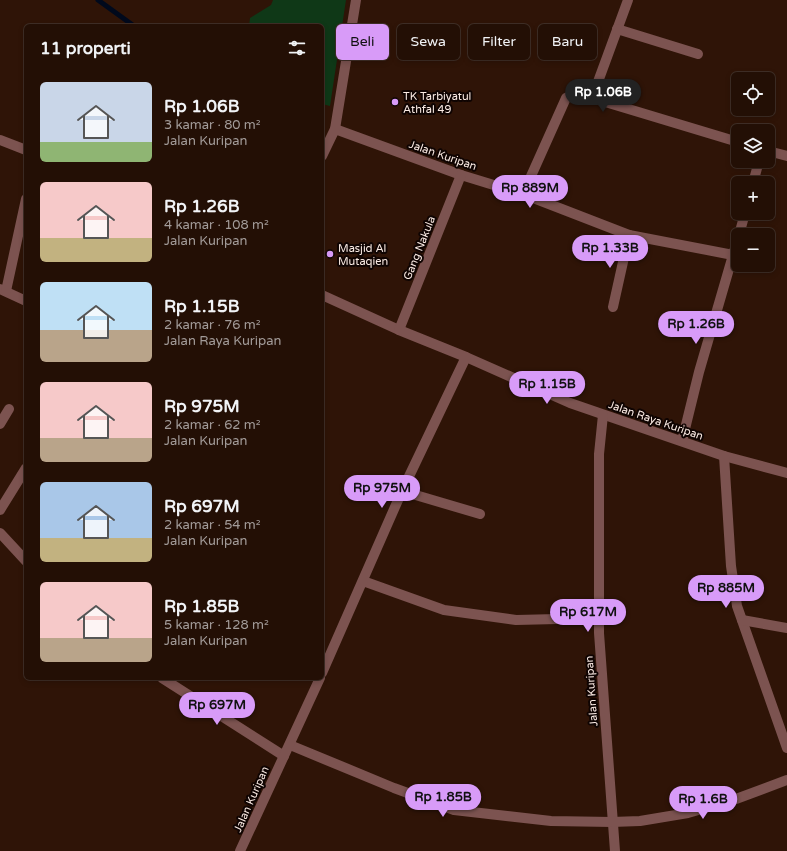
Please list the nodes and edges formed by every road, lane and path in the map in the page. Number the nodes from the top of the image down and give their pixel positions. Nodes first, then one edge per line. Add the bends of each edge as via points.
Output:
1 (356, 0) edge
2 (628, 0) edge
3 (617, 29) junction
4 (698, 54) dead end
5 (592, 98) junction
6 (335, 129) junction
7 (0, 140) edge
8 (731, 140) edge
9 (24, 149) edge
10 (324, 152) edge
11 (775, 153) edge
12 (787, 156) edge
13 (461, 175) junction
14 (523, 194) junction
15 (24, 207) edge
16 (629, 235) junction
17 (731, 255) edge
18 (731, 262) edge
19 (3, 290) edge
20 (324, 296) edge
21 (24, 299) edge
22 (613, 307) dead end
23 (399, 330) junction
24 (466, 357) junction
25 (9, 409) dead end
26 (603, 415) junction
27 (0, 424) edge
28 (682, 441) junction
29 (724, 456) junction
30 (24, 471) edge
31 (787, 473) edge
32 (402, 491) junction
33 (0, 510) edge
34 (480, 514) dead end
35 (0, 533) edge
36 (24, 559) edge
37 (363, 581) junction
38 (599, 618) junction
39 (742, 620) junction
40 (787, 628) edge
41 (324, 669) edge
42 (165, 680) edge
43 (319, 680) edge
44 (290, 746) junction
45 (787, 748) edge
46 (284, 756) junction
47 (787, 780) edge
48 (612, 822) junction
49 (240, 851) edge
50 (615, 851) edge

1 - 6 street
2 - 3 street
3 - 4 street
3 - 5 street
5 - 8 street
5 - 14 street via 577,94 566,98
6 - 10 street
6 - 13 street, Jalan Kuripan
7 - 9 street
11 - 12 street
13 - 14 street, Jalan Kuripan
13 - 23 street, Gang Nakula
14 - 16 street, Jalan Kuripan
15 - 19 street
16 - 17 street, Jalan Kuripan
16 - 22 street
18 - 28 street
19 - 21 street
20 - 23 street, Jalan Raya Kuripan
23 - 24 street, Jalan Raya Kuripan
24 - 26 street, Jalan Raya Kuripan
24 - 32 street
25 - 27 street
26 - 28 street, Jalan Raya Kuripan
26 - 38 street, Jalan Kuripan via 598,454
28 - 29 street, Jalan Raya Kuripan
29 - 31 street, Jalan Raya Kuripan
29 - 39 street via 731,566 737,606
30 - 33 street
32 - 34 street
32 - 37 street
35 - 36 street
37 - 38 street via 444,610 516,620
37 - 41 street
38 - 48 street, Jalan Kuripan
39 - 40 street
39 - 45 street
42 - 46 street
43 - 44 street, Jalan Kuripan
44 - 46 street, Jalan Kuripan
44 - 48 street via 454,810 551,821
46 - 49 street, Jalan Kuripan
47 - 48 street via 688,813 640,821
48 - 50 street, Jalan Kuripan

